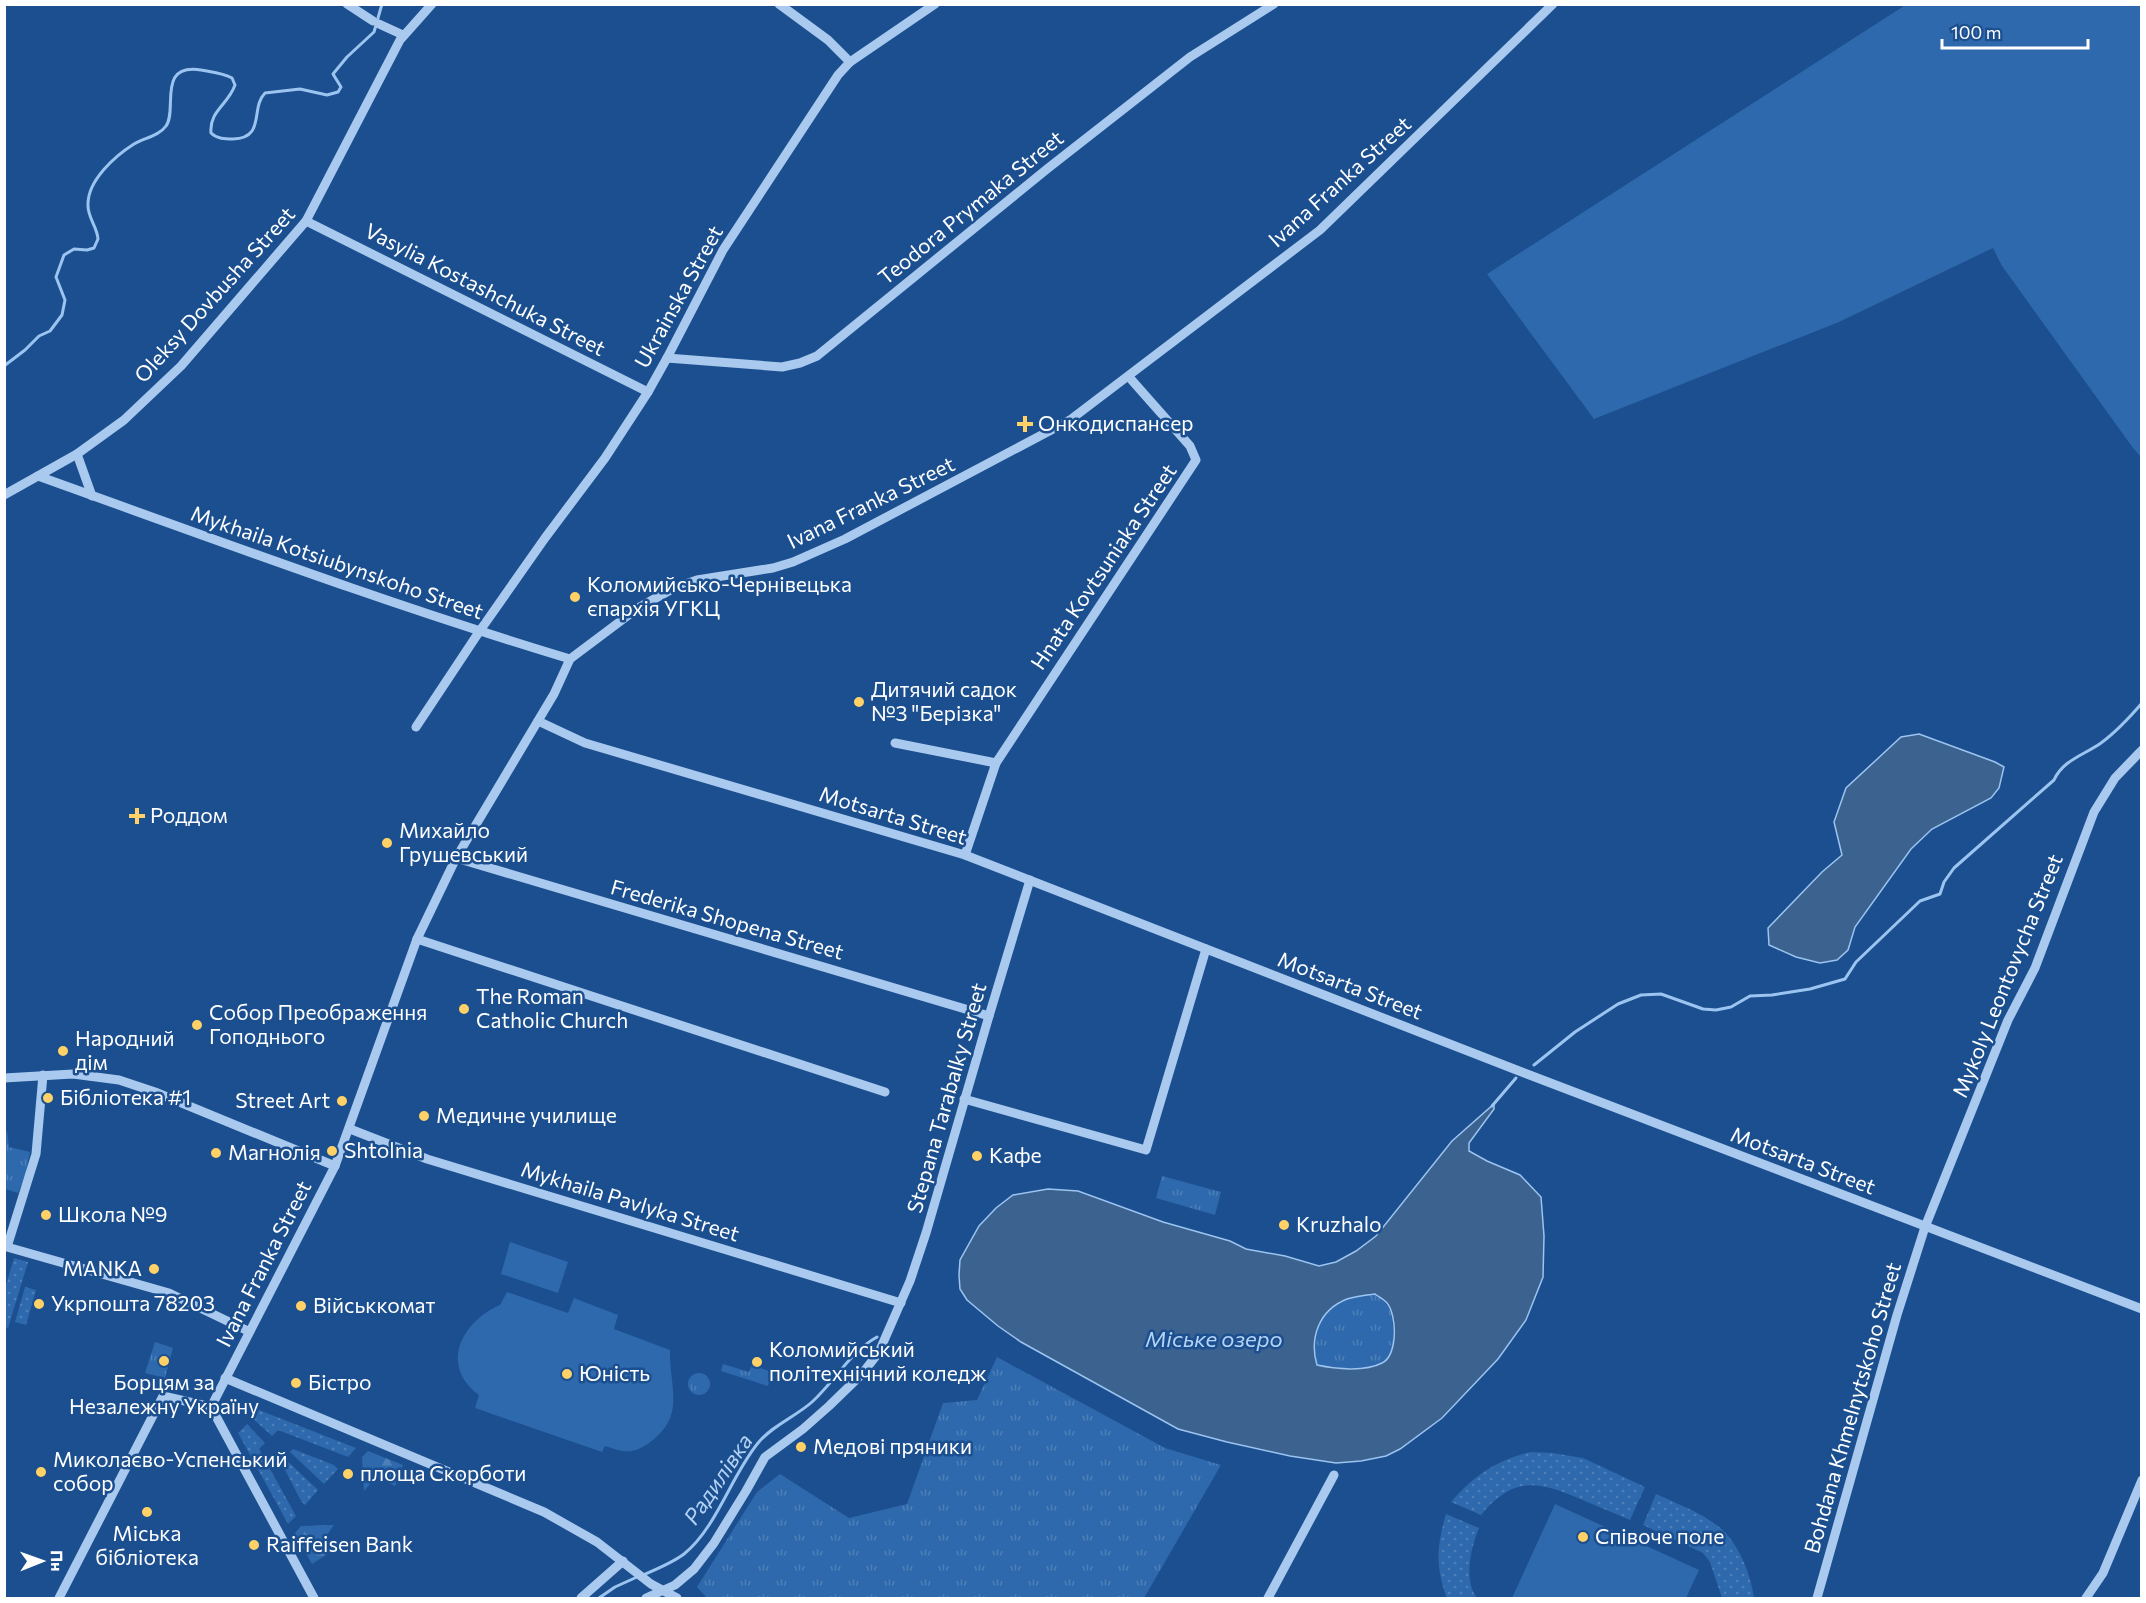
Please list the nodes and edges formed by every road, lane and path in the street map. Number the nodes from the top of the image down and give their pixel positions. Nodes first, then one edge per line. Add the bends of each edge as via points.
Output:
1 (347, 4) edge
2 (432, 4) edge
3 (779, 4) edge
4 (935, 4) edge
5 (1274, 4) edge
6 (1553, 4) edge
7 (403, 35) junction
8 (850, 62) junction
9 (306, 221) junction
10 (667, 358) junction
11 (1129, 377) junction
12 (648, 392) junction
13 (78, 454) junction
14 (38, 476) junction
15 (4, 495) edge
16 (92, 496) junction
17 (479, 632) junction
18 (570, 659) junction
19 (538, 721) junction
20 (416, 728) dead end
21 (895, 743) dead end
22 (2142, 750) edge
23 (996, 763) junction
24 (965, 855) junction
25 (456, 858) junction
26 (1030, 880) junction
27 (417, 939) junction
28 (1206, 949) junction
29 (988, 1016) junction
30 (43, 1075) junction
31 (4, 1078) edge
32 (885, 1092) dead end
33 (964, 1099) junction
34 (350, 1129) junction
35 (335, 1166) junction
36 (1925, 1227) junction
37 (901, 1304) junction
38 (2142, 1309) edge
39 (248, 1331) junction
40 (225, 1378) junction
41 (211, 1407) junction
42 (1334, 1475) dead end
43 (2142, 1480) edge
44 (623, 1561) junction
45 (664, 1590) junction
46 (59, 1599) edge
47 (314, 1599) edge
48 (580, 1599) edge
49 (646, 1599) edge
50 (677, 1599) edge
51 (1268, 1599) edge
52 (1817, 1599) edge
53 (2086, 1599) edge

1 - 7 street
2 - 7 street, Oleksy Dovbusha Street
3 - 8 street via 828,40
4 - 8 street, Ukrainska Street
5 - 10 street, Teodora Prymaka Street via 1190,57 817,356 782,367
6 - 11 street, Ivana Franka Street via 1320,230
7 - 9 street, Oleksy Dovbusha Street
8 - 10 street, Ukrainska Street via 723,250
9 - 12 street, Vasylia Kostashchuka Street
9 - 13 street, Oleksy Dovbusha Street via 181,366 124,420
10 - 12 street, Ukrainska Street
11 - 18 street, Ivana Franka Street via 1063,425 845,539 782,566 696,580 667,591
11 - 23 street, Hnata Kovtsuniaka Street via 1190,446 1196,460
12 - 17 street, Ukrainska Street
13 - 14 street, Oleksy Dovbusha Street
13 - 16 street
14 - 15 street, Oleksy Dovbusha Street
14 - 16 street, Mykhaila Kotsiubynskoho Street
16 - 17 street, Mykhaila Kotsiubynskoho Street
17 - 18 street, Mykhaila Kotsiubynskoho Street
17 - 20 street, Ukrainska Street
18 - 19 street, Ivana Franka Street
19 - 24 street, Motsarta Street via 585,743
19 - 25 street, Ivana Franka Street
21 - 23 street
22 - 36 street, Mykoly Leontovycha Street via 2115,778 2094,812 2038,963 2008,1020
23 - 24 street, Hnata Kovtsuniaka Street
24 - 26 street, Motsarta Street
25 - 27 street, Ivana Franka Street
25 - 29 street, Frederika Shopena Street
26 - 28 street, Motsarta Street
26 - 29 street, Stepana Tarabalky Street
27 - 32 street
27 - 34 street, Ivana Franka Street
28 - 33 street via 1146,1150
28 - 36 street, Motsarta Street
29 - 33 street, Stepana Tarabalky Street
30 - 31 street
30 - 35 street via 110,1078 141,1087
30 - 39 street via 36,1154 7,1247 169,1293
33 - 37 street, Stepana Tarabalky Street via 940,1189
34 - 35 street, Ivana Franka Street
34 - 37 street, Mykhaila Pavlyka Street via 427,1159
35 - 39 street, Ivana Franka Street
36 - 38 street, Motsarta Street
36 - 52 street, Bohdana Khmelnytskoho Street
37 - 45 street, Stepana Tarabalky Street via 879,1352 862,1374 803,1429 765,1456 702,1560 683,1579
39 - 40 street, Ivana Franka Street
40 - 41 street, Ivana Franka Street
40 - 44 street via 544,1512
41 - 46 street via 163,1396
41 - 47 street
42 - 51 street
43 - 53 street via 2103,1573
44 - 45 street
44 - 48 street
45 - 49 street
45 - 50 street

